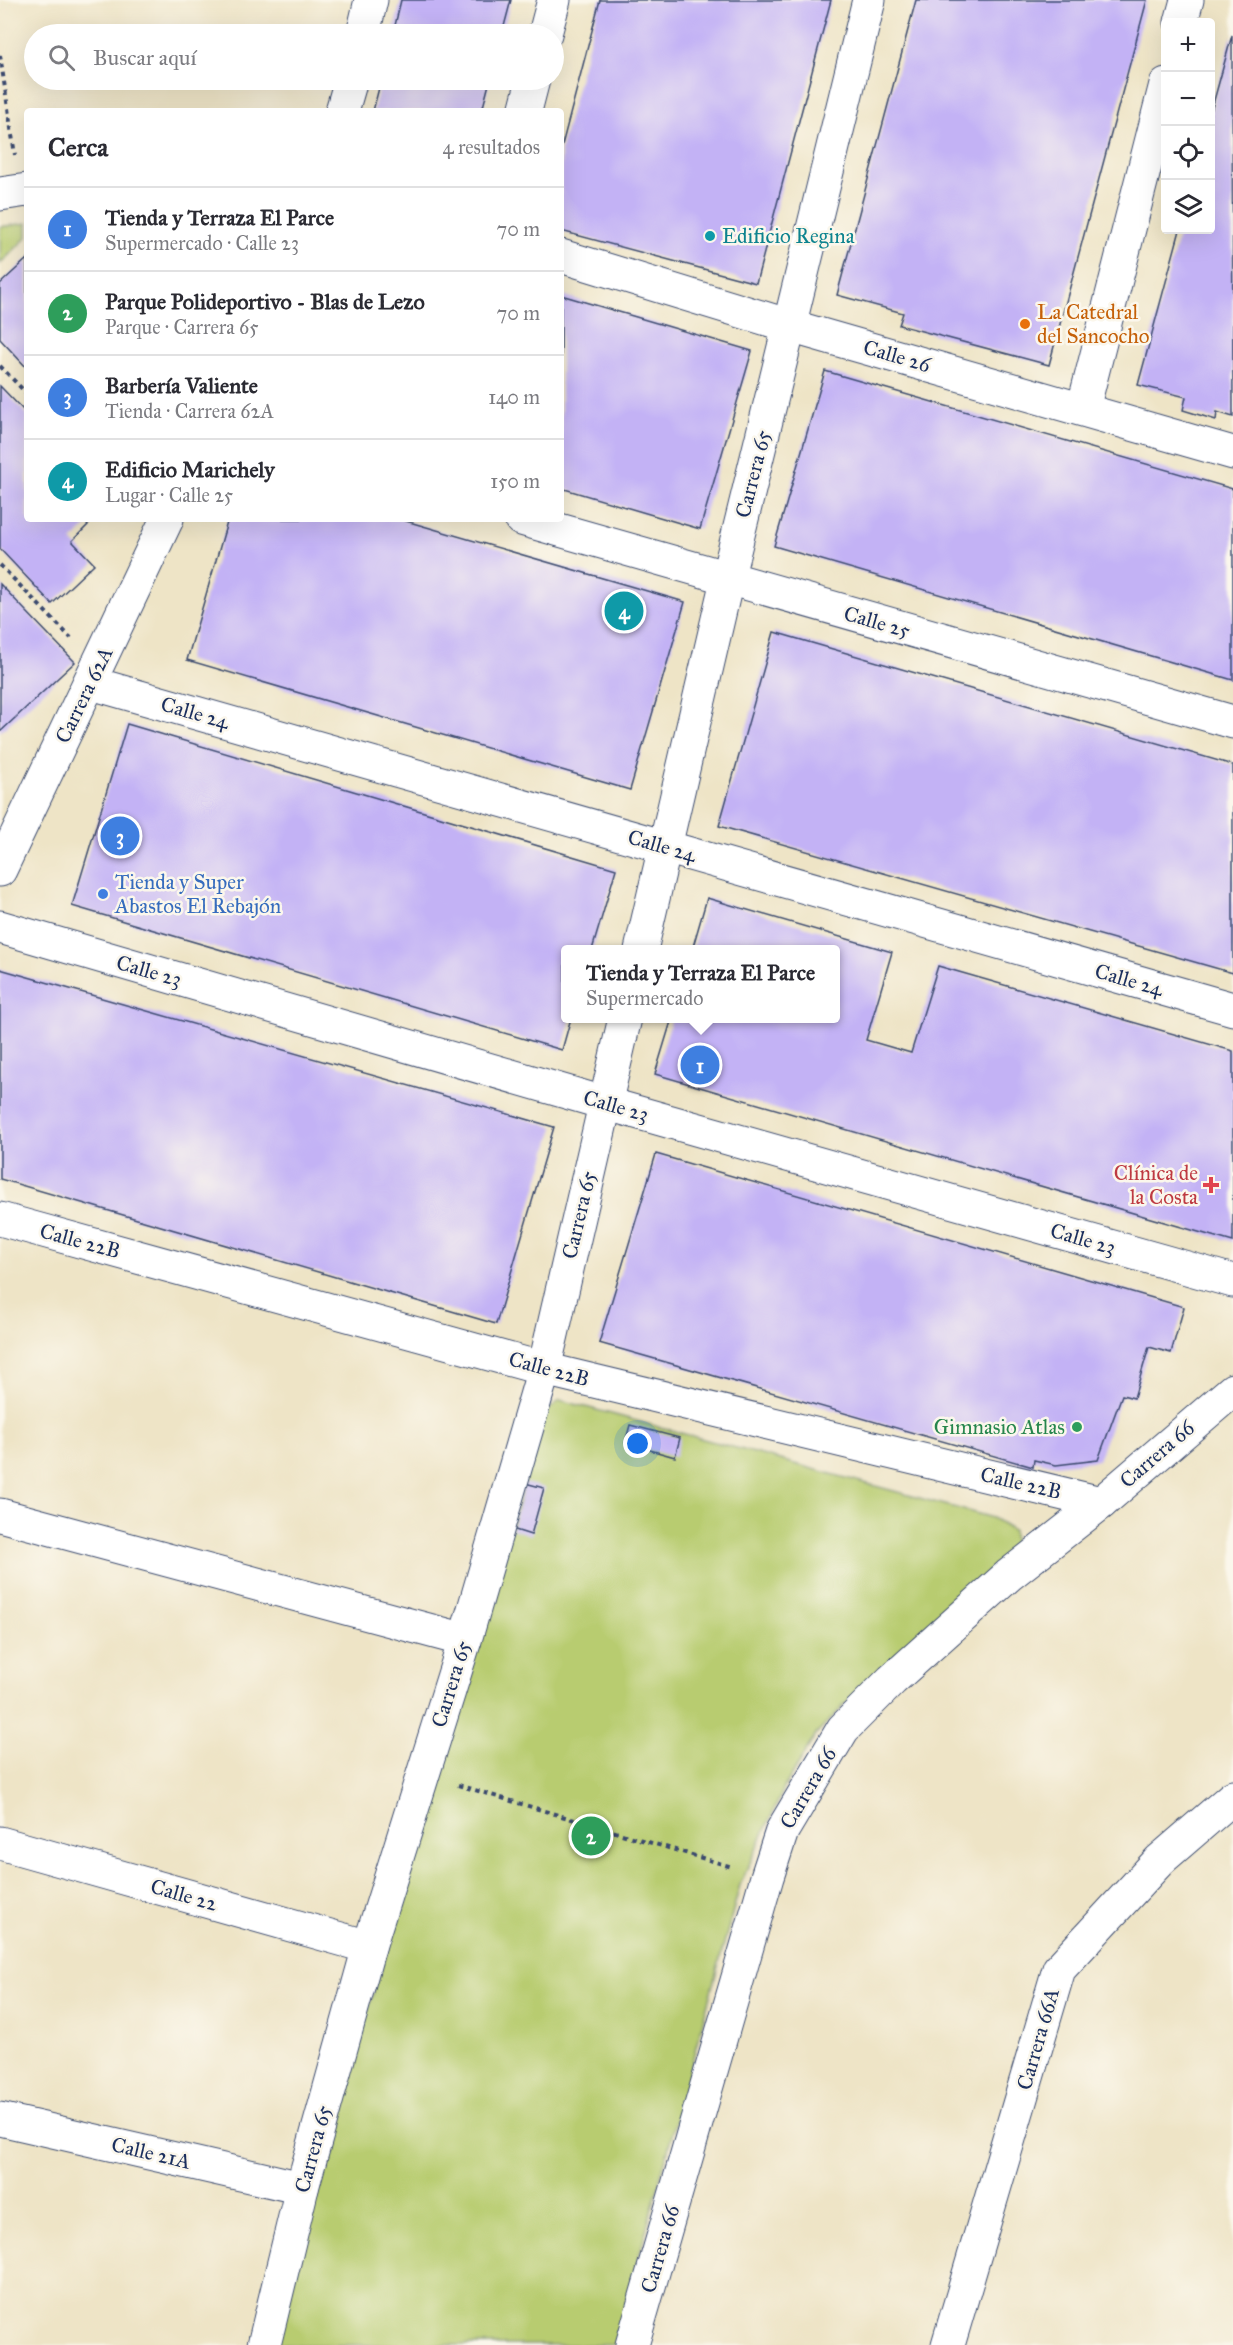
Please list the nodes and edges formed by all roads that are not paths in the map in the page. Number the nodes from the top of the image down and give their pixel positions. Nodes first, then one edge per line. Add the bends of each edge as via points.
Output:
1 (371, 0) edge
2 (554, 0) edge
3 (869, 0) edge
4 (1187, 0) edge
5 (1182, 18) edge
6 (365, 24) edge
7 (548, 24) edge
8 (348, 90) edge
9 (530, 90) edge
10 (1161, 104) edge
11 (343, 108) edge
12 (526, 108) edge
13 (564, 257) edge
14 (790, 326) junction
15 (1083, 410) junction
16 (1233, 453) edge
17 (166, 522) edge
18 (532, 522) edge
19 (727, 580) junction
20 (95, 675) junction
21 (1233, 722) edge
22 (666, 847) junction
23 (0, 870) edge
24 (0, 927) edge
25 (642, 945) edge
26 (1233, 1009) edge
27 (624, 1023) edge
28 (604, 1103) junction
29 (0, 1219) edge
30 (1233, 1281) edge
31 (544, 1369) junction
32 (1233, 1390) edge
33 (1101, 1503) junction
34 (0, 1515) edge
35 (465, 1640) junction
36 (1233, 1797) edge
37 (0, 1843) edge
38 (369, 1947) junction
39 (0, 2119) edge
40 (302, 2188) junction
41 (264, 2345) edge
42 (632, 2345) edge
43 (948, 2345) edge

1 - 6 street
2 - 7 street
3 - 14 street, Carrera 65
4 - 5 street
8 - 11 street
9 - 12 street
10 - 15 street
13 - 14 street, Calle 26
14 - 15 street, Calle 26
14 - 19 street, Carrera 65
15 - 16 street, Calle 26
17 - 20 street, Carrera 62A
18 - 19 street, Calle 25
19 - 21 street, Calle 25
19 - 22 street, Carrera 65
20 - 22 street, Calle 24
20 - 23 street, Carrera 62A
22 - 25 street, Carrera 65
22 - 26 street, Calle 24
24 - 28 street, Calle 23
27 - 28 street, Carrera 65
28 - 30 street, Calle 23
28 - 31 street, Carrera 65
29 - 31 street, Calle 22B
31 - 33 street, Calle 22B
31 - 35 street, Carrera 65
32 - 33 street, Carrera 66
33 - 42 street, Carrera 66 via 1009,1575 891,1680 843,1729 782,1831
34 - 35 street
35 - 38 street, Carrera 65
36 - 43 street, Carrera 66A via 1160,1860 1059,1969
37 - 38 street, Calle 22
38 - 40 street, Carrera 65
39 - 40 street, Calle 21A
40 - 41 street, Carrera 65

